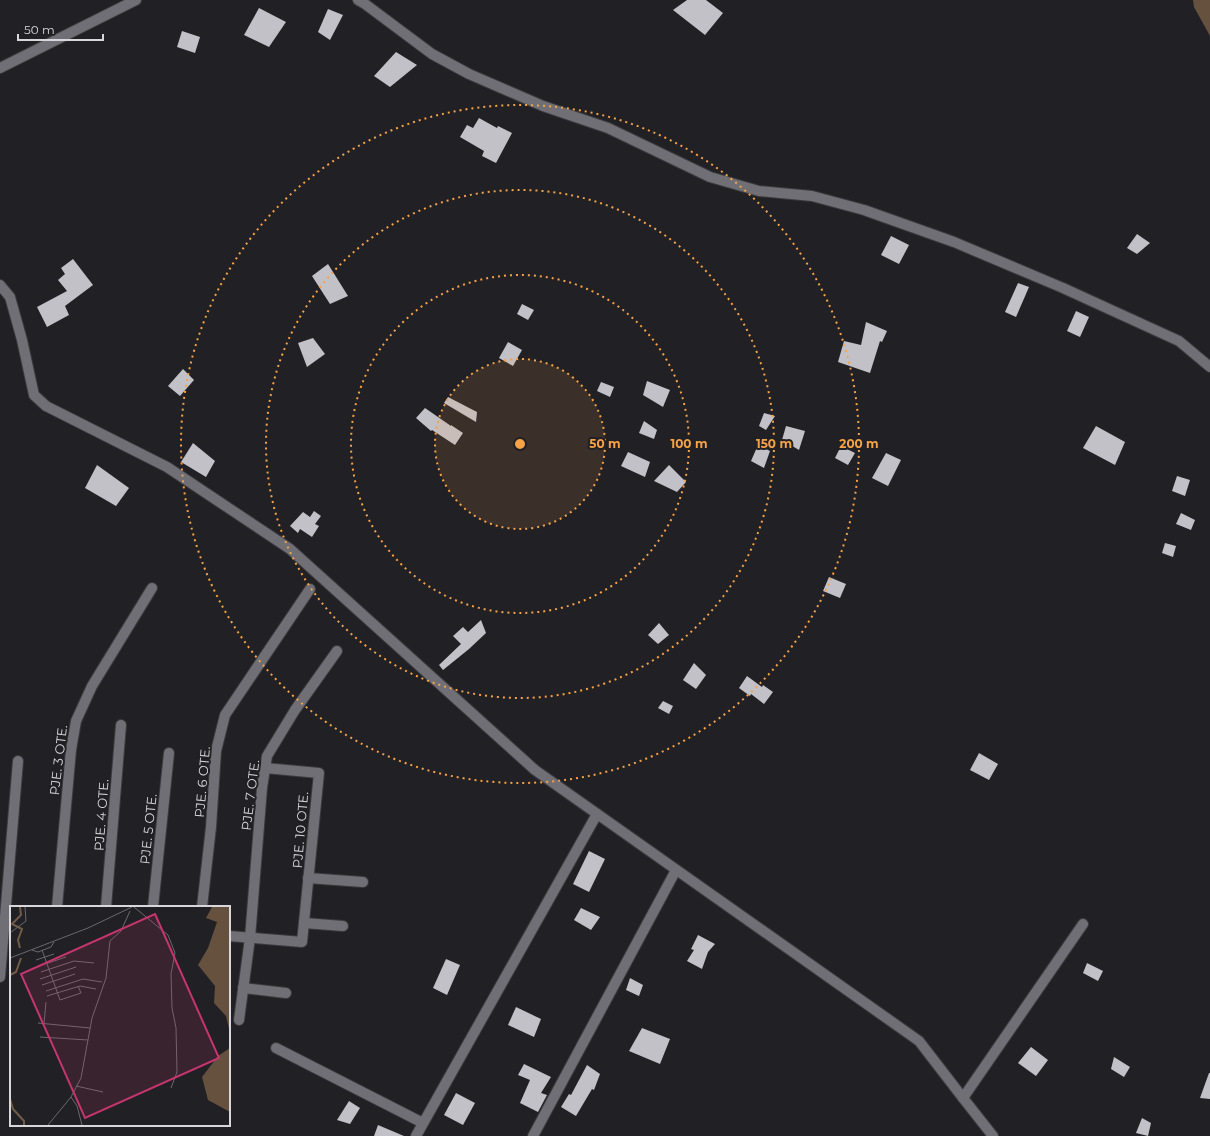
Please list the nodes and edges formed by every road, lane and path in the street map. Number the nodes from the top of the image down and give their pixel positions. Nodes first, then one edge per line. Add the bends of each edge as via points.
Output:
1 (136, 0) edge
2 (358, 0) edge
3 (0, 68) edge
4 (0, 285) edge
5 (1210, 366) edge
6 (152, 588) dead end
7 (310, 589) dead end
8 (336, 651) dead end
9 (121, 725) dead end
10 (169, 753) dead end
11 (18, 761) dead end
12 (266, 768) junction
13 (597, 814) junction
14 (676, 870) junction
15 (308, 878) junction
16 (363, 882) dead end
17 (56, 906) edge
18 (106, 906) edge
19 (153, 906) edge
20 (202, 906) edge
21 (5, 918) edge
22 (304, 923) junction
23 (1083, 924) dead end
24 (343, 926) dead end
25 (230, 936) edge
26 (250, 938) junction
27 (0, 977) edge
28 (243, 988) junction
29 (286, 993) dead end
30 (239, 1020) dead end
31 (276, 1048) dead end
32 (963, 1098) junction
33 (423, 1123) junction
34 (416, 1136) edge
35 (533, 1136) edge
36 (993, 1136) edge

1 - 3 street
2 - 5 street via 432,54 469,74 543,106 608,128 710,177 759,191 812,196 864,210 954,242 1178,341
4 - 13 street via 10,297 34,394 46,406 167,467 290,550 534,770
6 - 17 street, PJE. 3 OTE. via 92,686 76,721
7 - 20 street, PJE. 6 OTE. via 226,715 216,751
8 - 12 street, PJE. 7 OTE. via 267,756
9 - 18 street, PJE. 4 OTE.
10 - 19 street, PJE. 5 OTE.
11 - 21 street
12 - 15 street, PJE. 10 OTE. via 318,772
12 - 26 street, PJE. 7 OTE. via 262,788
13 - 14 street
13 - 33 street
14 - 32 street via 919,1040
14 - 35 street
15 - 16 street
15 - 22 street, PJE. 10 OTE.
21 - 27 street
22 - 24 street
22 - 26 street, PJE. 10 OTE. via 302,942
23 - 32 street
25 - 26 street
26 - 28 street, PJE. 7 OTE.
28 - 29 street
28 - 30 street, PJE. 7 OTE.
31 - 33 street
32 - 36 street
33 - 34 street

